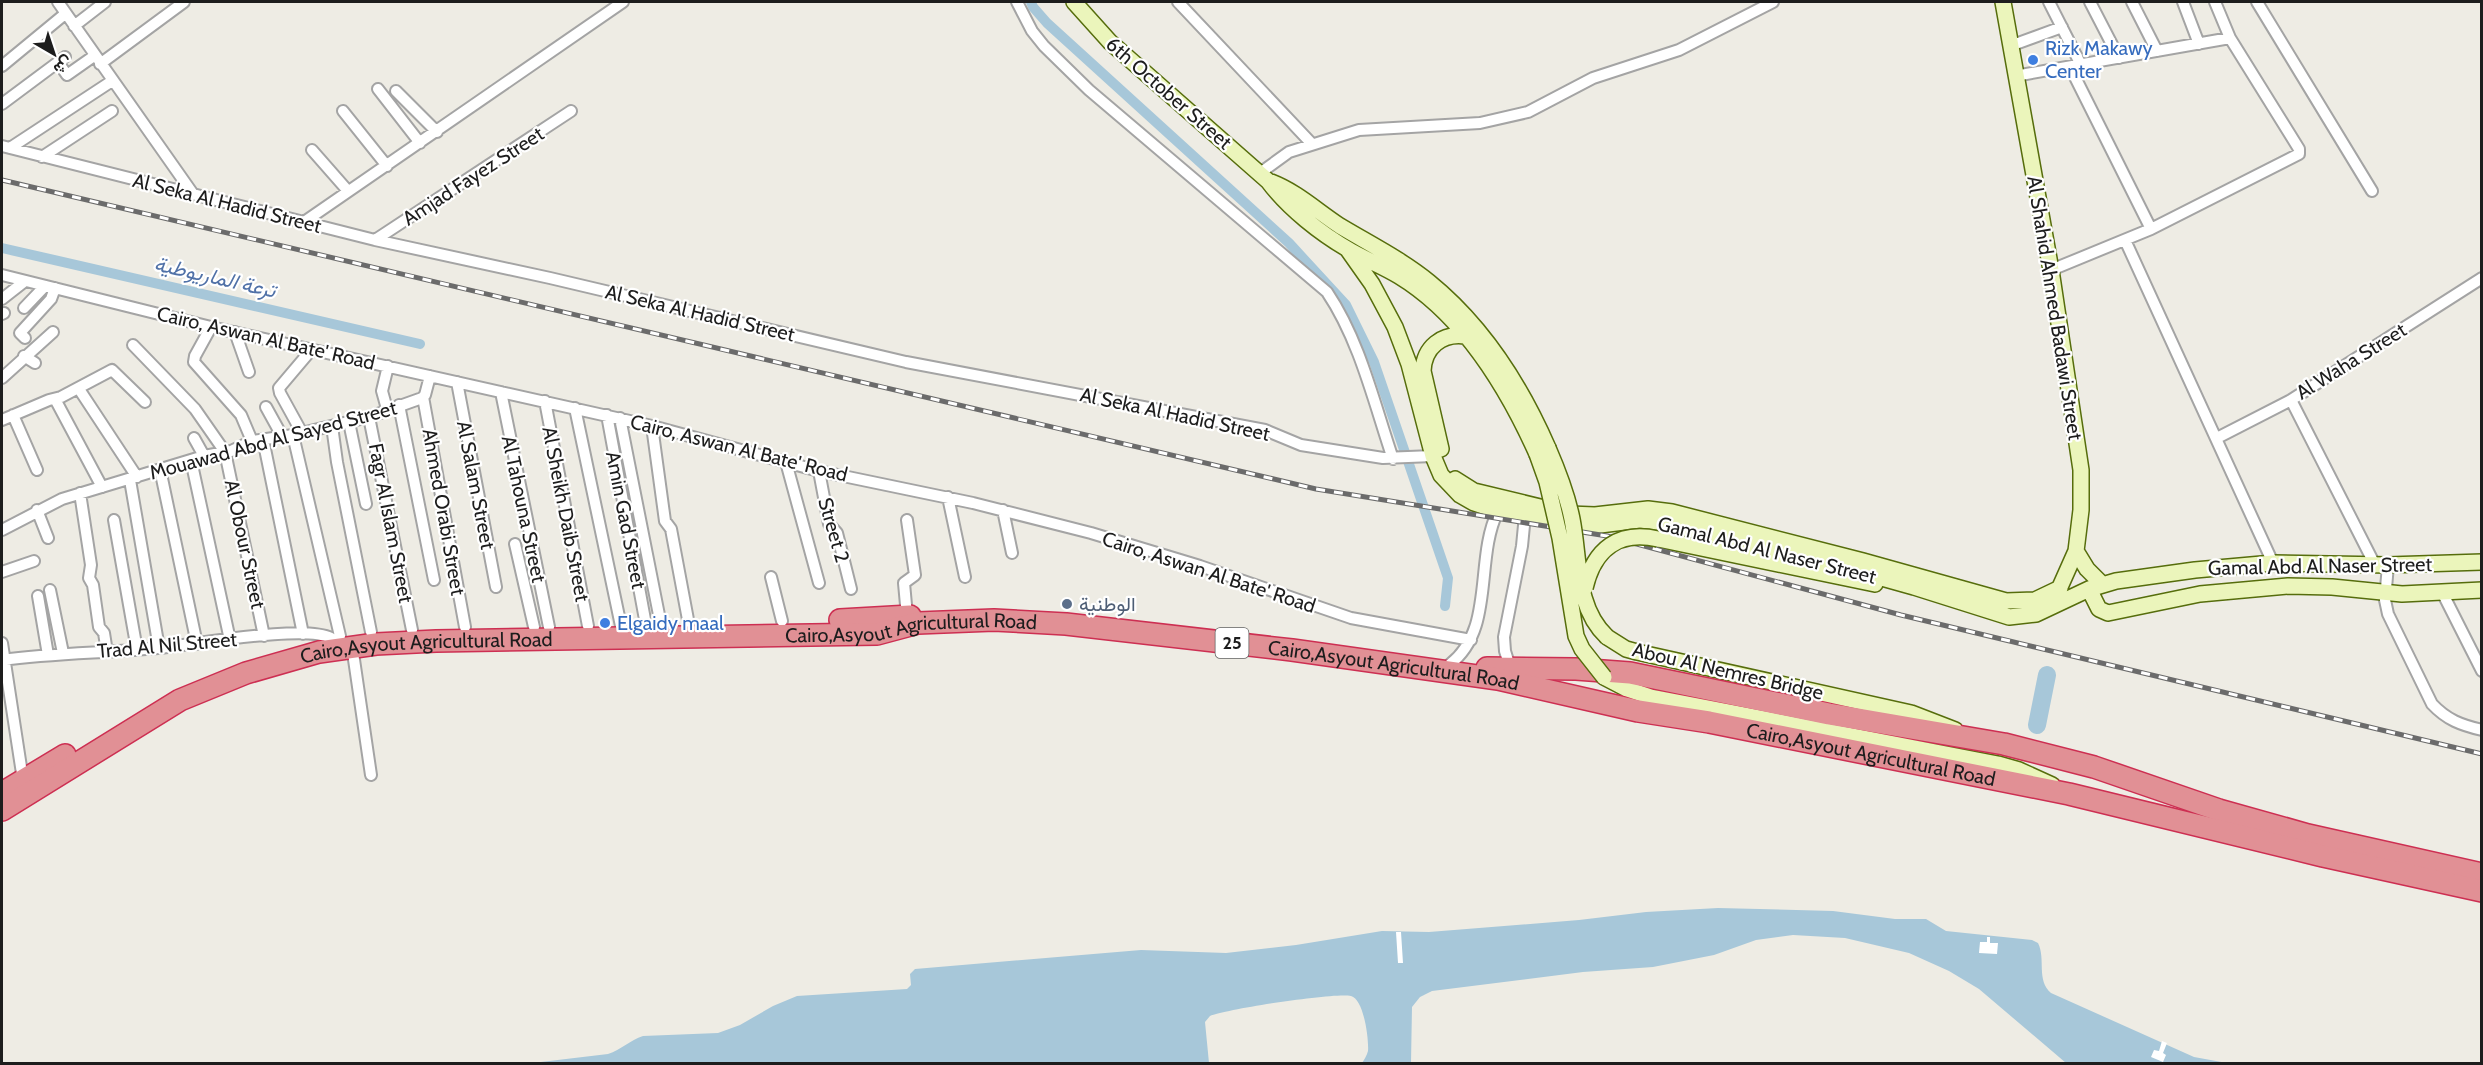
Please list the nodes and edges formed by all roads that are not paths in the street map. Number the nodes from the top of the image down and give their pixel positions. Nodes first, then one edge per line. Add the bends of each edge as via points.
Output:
1 (59, 2) edge
2 (105, 2) edge
3 (184, 2) edge
4 (623, 2) edge
5 (1017, 2) edge
6 (1074, 2) edge
7 (1178, 2) edge
8 (1773, 2) edge
9 (2003, 2) edge
10 (2049, 2) edge
11 (2090, 2) edge
12 (2132, 2) edge
13 (2183, 2) edge
14 (2215, 2) edge
15 (2258, 2) edge
16 (65, 14) junction
17 (74, 26) junction
18 (2062, 27) junction
19 (2230, 39) junction
20 (2199, 44) junction
21 (2010, 46) junction
22 (2157, 51) junction
23 (2119, 58) junction
24 (97, 60) junction
25 (2, 66) edge
26 (2075, 66) junction
27 (2015, 76) junction
28 (112, 81) junction
29 (378, 89) dead end
30 (396, 91) dead end
31 (2, 104) edge
32 (112, 111) dead end
33 (343, 111) dead end
34 (571, 111) dead end
35 (437, 132) junction
36 (420, 143) junction
37 (1312, 144) junction
38 (6, 147) edge
39 (312, 150) dead end
40 (42, 157) junction
41 (387, 166) junction
42 (1264, 177) junction
43 (348, 191) junction
44 (2372, 191) dead end
45 (193, 194) junction
46 (304, 222) junction
47 (2151, 229) junction
48 (375, 240) junction
49 (2125, 240) junction
50 (1348, 250) junction
51 (2051, 270) junction
52 (2, 275) edge
53 (2481, 278) edge
54 (26, 281) junction
55 (50, 287) junction
56 (2, 299) edge
57 (24, 308) dead end
58 (211, 327) junction
59 (53, 332) dead end
60 (235, 332) junction
61 (1465, 336) junction
62 (25, 338) dead end
63 (133, 345) dead end
64 (312, 349) junction
65 (24, 356) junction
66 (35, 363) dead end
67 (388, 366) junction
68 (249, 372) dead end
69 (430, 376) junction
70 (2, 378) edge
71 (457, 382) junction
72 (79, 389) junction
73 (501, 392) junction
74 (423, 397) junction
75 (55, 399) junction
76 (2291, 400) junction
77 (545, 401) junction
78 (145, 402) dead end
79 (399, 405) junction
80 (266, 407) dead end
81 (575, 408) junction
82 (387, 409) junction
83 (13, 415) junction
84 (607, 415) junction
85 (369, 417) junction
86 (620, 418) junction
87 (2, 420) edge
88 (349, 422) junction
89 (332, 426) junction
90 (652, 426) junction
91 (298, 434) junction
92 (282, 436) junction
93 (194, 438) dead end
94 (2217, 438) junction
95 (257, 440) junction
96 (1543, 451) junction
97 (225, 452) junction
98 (204, 456) junction
99 (1426, 456) junction
100 (1398, 459) junction
101 (191, 460) junction
102 (786, 462) junction
103 (160, 469) junction
104 (37, 470) dead end
105 (819, 471) junction
106 (133, 478) junction
107 (102, 487) junction
108 (80, 493) junction
109 (948, 497) junction
110 (366, 504) dead end
111 (37, 510) junction
112 (1003, 510) junction
113 (1498, 511) junction
114 (1525, 515) junction
115 (114, 520) dead end
116 (907, 520) dead end
117 (2, 530) edge
118 (48, 538) dead end
119 (515, 544) dead end
120 (2076, 551) junction
121 (1012, 553) dead end
122 (34, 561) dead end
123 (2481, 562) edge
124 (2273, 563) junction
125 (2382, 565) junction
126 (2195, 570) junction
127 (2, 572) edge
128 (771, 577) dead end
129 (965, 577) dead end
130 (434, 580) dead end
131 (819, 583) dead end
132 (496, 587) dead end
133 (1914, 587) junction
134 (2096, 587) junction
135 (2060, 588) junction
136 (851, 589) dead end
137 (50, 590) dead end
138 (2481, 590) edge
139 (2442, 592) junction
140 (2386, 593) junction
141 (1583, 594) junction
142 (2200, 594) junction
143 (38, 596) dead end
144 (2047, 610) junction
145 (907, 616) junction
146 (782, 621) junction
147 (654, 625) junction
148 (689, 625) junction
149 (588, 626) junction
150 (621, 626) junction
151 (465, 627) junction
152 (542, 627) junction
153 (412, 630) junction
154 (371, 632) junction
155 (303, 634) junction
156 (264, 636) junction
157 (230, 640) junction
158 (341, 640) junction
159 (1471, 640) junction
160 (2, 643) edge
161 (197, 644) junction
162 (159, 648) junction
163 (136, 650) junction
164 (107, 652) junction
165 (63, 653) junction
166 (48, 655) junction
167 (3, 660) edge
168 (1449, 665) junction
169 (1510, 667) junction
170 (2481, 671) edge
171 (2481, 730) edge
172 (1968, 737) junction
173 (371, 775) dead end
174 (23, 780) junction
175 (2, 793) edge
176 (2069, 794) junction
177 (2, 810) edge
178 (2481, 874) edge
179 (2481, 891) edge

1 - 16 street
2 - 17 street
3 - 24 street
4 - 35 street
5 - 100 street via 1032,31 1063,66 1327,292 1352,339
6 - 42 street, 6th October Street via 1110,42
7 - 37 street
8 - 37 street via 1680,50 1593,78 1528,112 1480,123 1359,130
9 - 21 street, Al Shahid Ahmed Badawi Street
10 - 18 street
11 - 23 street
12 - 22 street
13 - 20 street
14 - 19 street
15 - 44 street
16 - 17 street
16 - 25 street
17 - 24 street
18 - 21 street
18 - 26 street
19 - 20 street
19 - 47 street via 2299,154
20 - 22 street
21 - 27 street, Al Shahid Ahmed Badawi Street
22 - 23 street
23 - 26 street
24 - 28 street
24 - 31 street via 67,75 61,60
26 - 27 street
26 - 47 street
27 - 51 street, Al Shahid Ahmed Badawi Street
28 - 38 street
28 - 45 street
29 - 36 street
30 - 35 street
32 - 40 street
33 - 41 street
34 - 48 street, Amjad Fayez Street
35 - 36 street
36 - 41 street
37 - 42 street via 1289,152
38 - 40 street, Al Seka Al Hadid Street
39 - 43 street
40 - 45 street, Al Seka Al Hadid Street
41 - 43 street
42 - 50 street, Abou Al Nemres Bridge via 1278,195
42 - 96 street, Abou Al Nemres Bridge via 1300,196 1442,293 1508,374 1530,410
43 - 46 street
45 - 46 street, Al Seka Al Hadid Street
46 - 48 street, Al Seka Al Hadid Street
47 - 49 street
48 - 100 street, Al Seka Al Hadid Street via 906,362 1265,430 1301,445
49 - 51 street
49 - 94 street
50 - 61 street, Abou Al Nemres Bridge via 1415,287
50 - 99 street, Gamal Abd Al Naser Street via 1395,327 1409,364
51 - 120 street, Al Shahid Ahmed Badawi Street via 2081,470
52 - 54 street, Cairo, Aswan Al Bate' Road
53 - 76 street, Al Waha Street
54 - 55 street, Cairo, Aswan Al Bate' Road
54 - 56 street
55 - 57 street
55 - 58 street, Cairo, Aswan Al Bate' Road
55 - 62 street via 51,299 19,333
58 - 60 street, Cairo, Aswan Al Bate' Road
58 - 95 street via 194,362 241,415
59 - 65 street
60 - 64 street, Cairo, Aswan Al Bate' Road
60 - 68 street
61 - 96 street, Abou Al Nemres Bridge
61 - 135 street, Gamal Abd Al Naser Street via 1452,336 1434,344 1423,371 1445,464 1457,481 1474,492 1569,514 1638,509 1672,512 2006,601 2035,600
63 - 97 street via 195,410
64 - 67 street, Cairo, Aswan Al Bate' Road
64 - 91 street via 279,388
65 - 66 street
65 - 70 street
67 - 69 street, Cairo, Aswan Al Bate' Road
67 - 82 street via 382,391
69 - 71 street, Cairo, Aswan Al Bate' Road
69 - 74 street, Mouawad Abd Al Sayed Street
71 - 73 street, Cairo, Aswan Al Bate' Road
71 - 132 street, Al Salam Street
72 - 75 street
72 - 78 street via 114,370
72 - 106 street
73 - 77 street, Cairo, Aswan Al Bate' Road
73 - 152 street, Al Tahouna Street
74 - 79 street, Mouawad Abd Al Sayed Street
74 - 151 street, Ahmed Orabi Street
75 - 83 street
75 - 107 street
76 - 94 street, Al Waha Street
76 - 125 street
77 - 81 street, Cairo, Aswan Al Bate' Road
77 - 149 street, Al Sheikh Daib Street
79 - 82 street, Mouawad Abd Al Sayed Street
79 - 130 street
80 - 92 street
81 - 84 street, Cairo, Aswan Al Bate' Road
81 - 150 street
82 - 85 street, Mouawad Abd Al Sayed Street
83 - 87 street
83 - 104 street
84 - 86 street, Cairo, Aswan Al Bate' Road
84 - 147 street, Amin Gad Street
85 - 88 street, Mouawad Abd Al Sayed Street
85 - 153 street, Fagr Al Islam Street
86 - 90 street, Cairo, Aswan Al Bate' Road
86 - 147 street
88 - 89 street, Mouawad Abd Al Sayed Street
88 - 110 street
89 - 91 street, Mouawad Abd Al Sayed Street
89 - 154 street
90 - 102 street, Cairo, Aswan Al Bate' Road
90 - 148 street via 665,521 671,530
91 - 92 street, Mouawad Abd Al Sayed Street
91 - 158 street
92 - 95 street, Mouawad Abd Al Sayed Street
93 - 98 street
94 - 124 street
95 - 97 street, Mouawad Abd Al Sayed Street
95 - 155 street
96 - 141 street, Abou Al Nemres Bridge, bridge via 1570,512
96 - 176 street, Abou Al Nemres Bridge, bridge via 1576,636 1604,677 1627,690 1652,697 1998,764
97 - 98 street, Mouawad Abd Al Sayed Street
97 - 156 street, Al Obour Street
98 - 101 street, Mouawad Abd Al Sayed Street
99 - 100 street, Al Seka Al Hadid Street
99 - 113 street, Gamal Abd Al Naser Street via 1460,495
101 - 103 street, Mouawad Abd Al Sayed Street
101 - 157 street
102 - 105 street, Cairo, Aswan Al Bate' Road
102 - 131 street
103 - 106 street, Mouawad Abd Al Sayed Street
103 - 161 street
105 - 109 street, Cairo, Aswan Al Bate' Road
105 - 136 street, Street 2 via 829,524 837,533
106 - 107 street, Mouawad Abd Al Sayed Street
106 - 162 street
107 - 108 street, Mouawad Abd Al Sayed Street
108 - 111 street, Mouawad Abd Al Sayed Street
108 - 164 street via 91,567 89,578
109 - 112 street, Cairo, Aswan Al Bate' Road
109 - 129 street
111 - 117 street, Mouawad Abd Al Sayed Street
111 - 118 street
112 - 121 street
112 - 159 street, Cairo, Aswan Al Bate' Road via 1129,544 1351,618
113 - 114 street, Gamal Abd Al Naser Street
113 - 159 street via 1489,536
114 - 133 street, Gamal Abd Al Naser Street via 1592,526 1653,521
114 - 169 street via 1504,646
115 - 163 street
116 - 145 street via 915,578 904,583
119 - 152 street
120 - 134 street
120 - 135 street, Al Shahid Ahmed Badawi Street
122 - 127 street
123 - 125 street, Gamal Abd Al Naser Street
124 - 125 street, Gamal Abd Al Naser Street
124 - 126 street, Gamal Abd Al Naser Street
125 - 140 street
126 - 134 street, Gamal Abd Al Naser Street
126 - 142 street
128 - 146 street
133 - 141 street, bridge via 1883,586 1632,536 1610,545 1593,564
133 - 144 street, Gamal Abd Al Naser Street via 2009,617
134 - 142 street, Gamal Abd Al Naser Street via 2099,609 2106,613
134 - 144 street, Gamal Abd Al Naser Street
135 - 144 street, Al Shahid Ahmed Badawi Street
137 - 165 street
138 - 139 street, Gamal Abd Al Naser Street
139 - 140 street, Gamal Abd Al Naser Street
139 - 170 street
140 - 142 street, Gamal Abd Al Naser Street via 2288,586
140 - 171 street via 2388,614 2432,704 2443,716
141 - 172 street, Abou Al Nemres Bridge, bridge via 1589,613 1607,637 1626,649 1911,713
143 - 166 street
145 - 146 highway, Cairo,Asyout Agricultural Road / 25
145 - 168 highway, Cairo,Asyout Agricultural Road / 25 via 1083,619 1338,648
146 - 148 highway, Cairo,Asyout Agricultural Road / 25
147 - 148 highway, Cairo,Asyout Agricultural Road / 25
147 - 150 highway, Cairo,Asyout Agricultural Road / 25
149 - 150 highway, Cairo,Asyout Agricultural Road / 25
149 - 152 highway, Cairo,Asyout Agricultural Road / 25
151 - 152 highway, Cairo,Asyout Agricultural Road / 25
151 - 153 highway, Cairo,Asyout Agricultural Road / 25
153 - 154 highway, Cairo,Asyout Agricultural Road / 25
154 - 158 highway, Cairo,Asyout Agricultural Road / 25
155 - 156 street, Trad Al Nil Street
155 - 158 street, Trad Al Nil Street via 320,633
156 - 157 street, Trad Al Nil Street
157 - 161 street, Trad Al Nil Street
158 - 173 street
158 - 174 highway, Cairo,Asyout Agricultural Road / 25 via 263,654 178,688
158 - 176 highway, Cairo,Asyout Agricultural Road / 25 via 877,634 918,623 1066,624 1498,679 1638,711
158 - 177 highway, Cairo,Asyout Agricultural Road / 25 via 319,652 268,666 180,700
159 - 168 street
160 - 167 street
161 - 162 street, Trad Al Nil Street
162 - 163 street, Trad Al Nil Street
163 - 164 street, Trad Al Nil Street
164 - 165 street, Trad Al Nil Street
165 - 166 street, Trad Al Nil Street
166 - 167 street, Trad Al Nil Street
167 - 174 street
168 - 169 highway, Cairo,Asyout Agricultural Road / 25
169 - 172 highway, Cairo,Asyout Agricultural Road / 25 via 1630,673 1829,714
172 - 178 highway, Cairo,Asyout Agricultural Road / 25 via 2094,767 2219,810 2308,835
174 - 175 highway, Cairo,Asyout Agricultural Road / 25
176 - 179 highway, Cairo,Asyout Agricultural Road / 25

